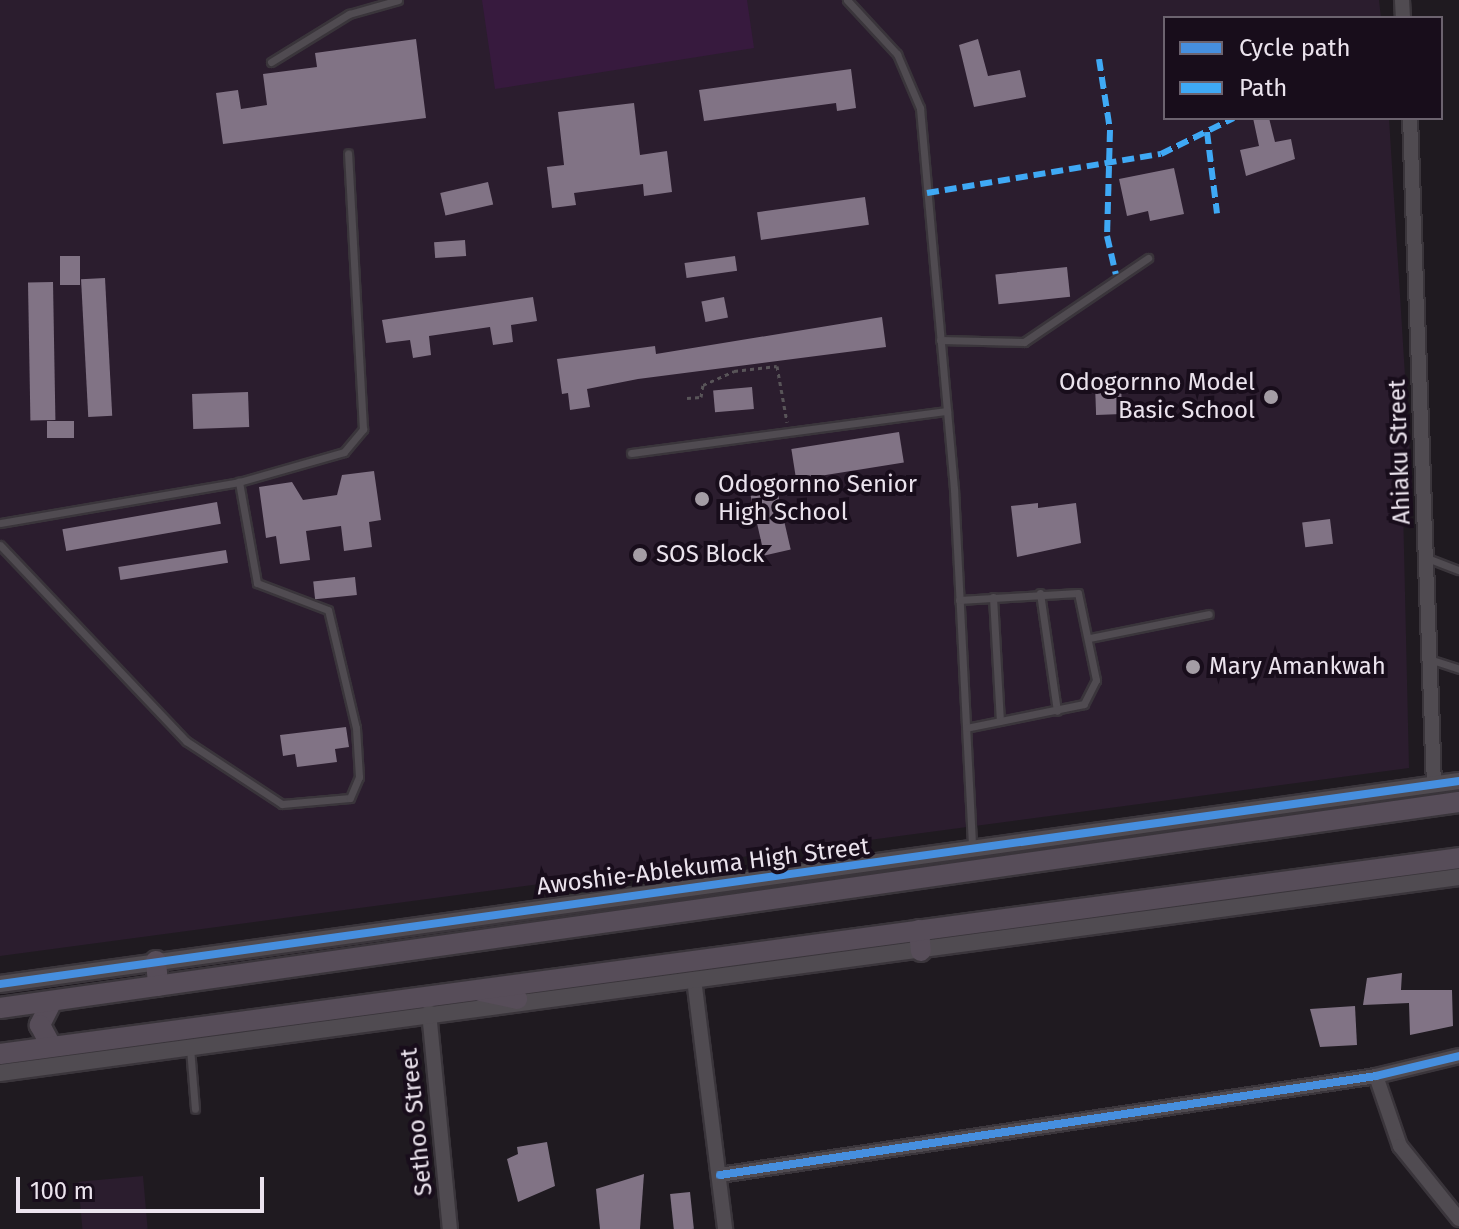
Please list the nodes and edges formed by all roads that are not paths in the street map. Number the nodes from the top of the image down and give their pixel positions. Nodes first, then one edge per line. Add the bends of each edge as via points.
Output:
1 (398, 0) edge
2 (847, 0) edge
3 (271, 62) dead end
4 (1410, 120) edge
5 (348, 153) dead end
6 (1148, 258) dead end
7 (940, 340) junction
8 (947, 411) junction
9 (631, 453) dead end
10 (239, 482) junction
11 (0, 523) edge
12 (0, 545) edge
13 (1425, 557) junction
14 (1459, 570) edge
15 (1040, 593) junction
16 (993, 597) junction
17 (959, 600) junction
18 (1209, 614) dead end
19 (1090, 638) junction
20 (1429, 659) junction
21 (1459, 669) edge
22 (1057, 711) junction
23 (1000, 721) junction
24 (966, 728) junction
25 (1459, 781) edge
26 (1434, 784) junction
27 (1459, 802) edge
28 (972, 854) junction
29 (1459, 858) edge
30 (1459, 877) edge
31 (771, 886) junction
32 (920, 940) junction
33 (156, 961) junction
34 (694, 979) junction
35 (0, 984) edge
36 (158, 986) junction
37 (465, 988) junction
38 (517, 999) junction
39 (51, 1003) junction
40 (0, 1008) edge
41 (429, 1012) junction
42 (51, 1046) junction
43 (190, 1046) junction
44 (0, 1054) edge
45 (1459, 1056) edge
46 (0, 1073) edge
47 (1376, 1076) junction
48 (195, 1109) dead end
49 (720, 1175) junction
50 (1459, 1219) edge
51 (450, 1229) edge
52 (725, 1229) edge

1 - 3 lane via 349,14
2 - 7 lane via 897,54 920,108
4 - 13 street, Ahiaku Street
5 - 10 lane via 363,429 344,452
6 - 7 lane via 1024,342
7 - 8 lane
8 - 9 lane
8 - 17 lane
10 - 11 lane
10 - 12 lane via 257,583 328,610 356,728 359,777 350,798 282,804 186,741
13 - 14 lane
13 - 20 street, Ahiaku Street
15 - 16 lane
15 - 19 lane via 1078,593
15 - 22 lane
16 - 17 lane
16 - 23 lane
17 - 24 lane
18 - 19 lane
19 - 22 lane via 1094,692 1084,704
20 - 21 lane
20 - 26 street, Ahiaku Street
22 - 23 lane
23 - 24 lane
24 - 28 lane
25 - 26 street, Awoshie-Ablekuma High Street
26 - 28 street, Awoshie-Ablekuma High Street
27 - 31 main road, Awoshie-Ablekuma High Street
28 - 31 street, Awoshie-Ablekuma High Street
29 - 32 main road
30 - 32 street
31 - 33 street, Awoshie-Ablekuma High Street
31 - 36 main road, Awoshie-Ablekuma High Street
32 - 34 street
32 - 37 main road
33 - 35 street, Awoshie-Ablekuma High Street
33 - 36 main road
34 - 38 street
34 - 49 street
36 - 39 main road, Awoshie-Ablekuma High Street
37 - 38 main road
37 - 42 main road
38 - 41 street
39 - 40 main road, Awoshie-Ablekuma High Street
39 - 42 main road via 40,1025
41 - 43 street
41 - 51 street, Sethoo Street
42 - 44 main road
43 - 46 street
43 - 48 lane
45 - 47 street
47 - 49 street
47 - 50 street via 1406,1157
49 - 52 street

